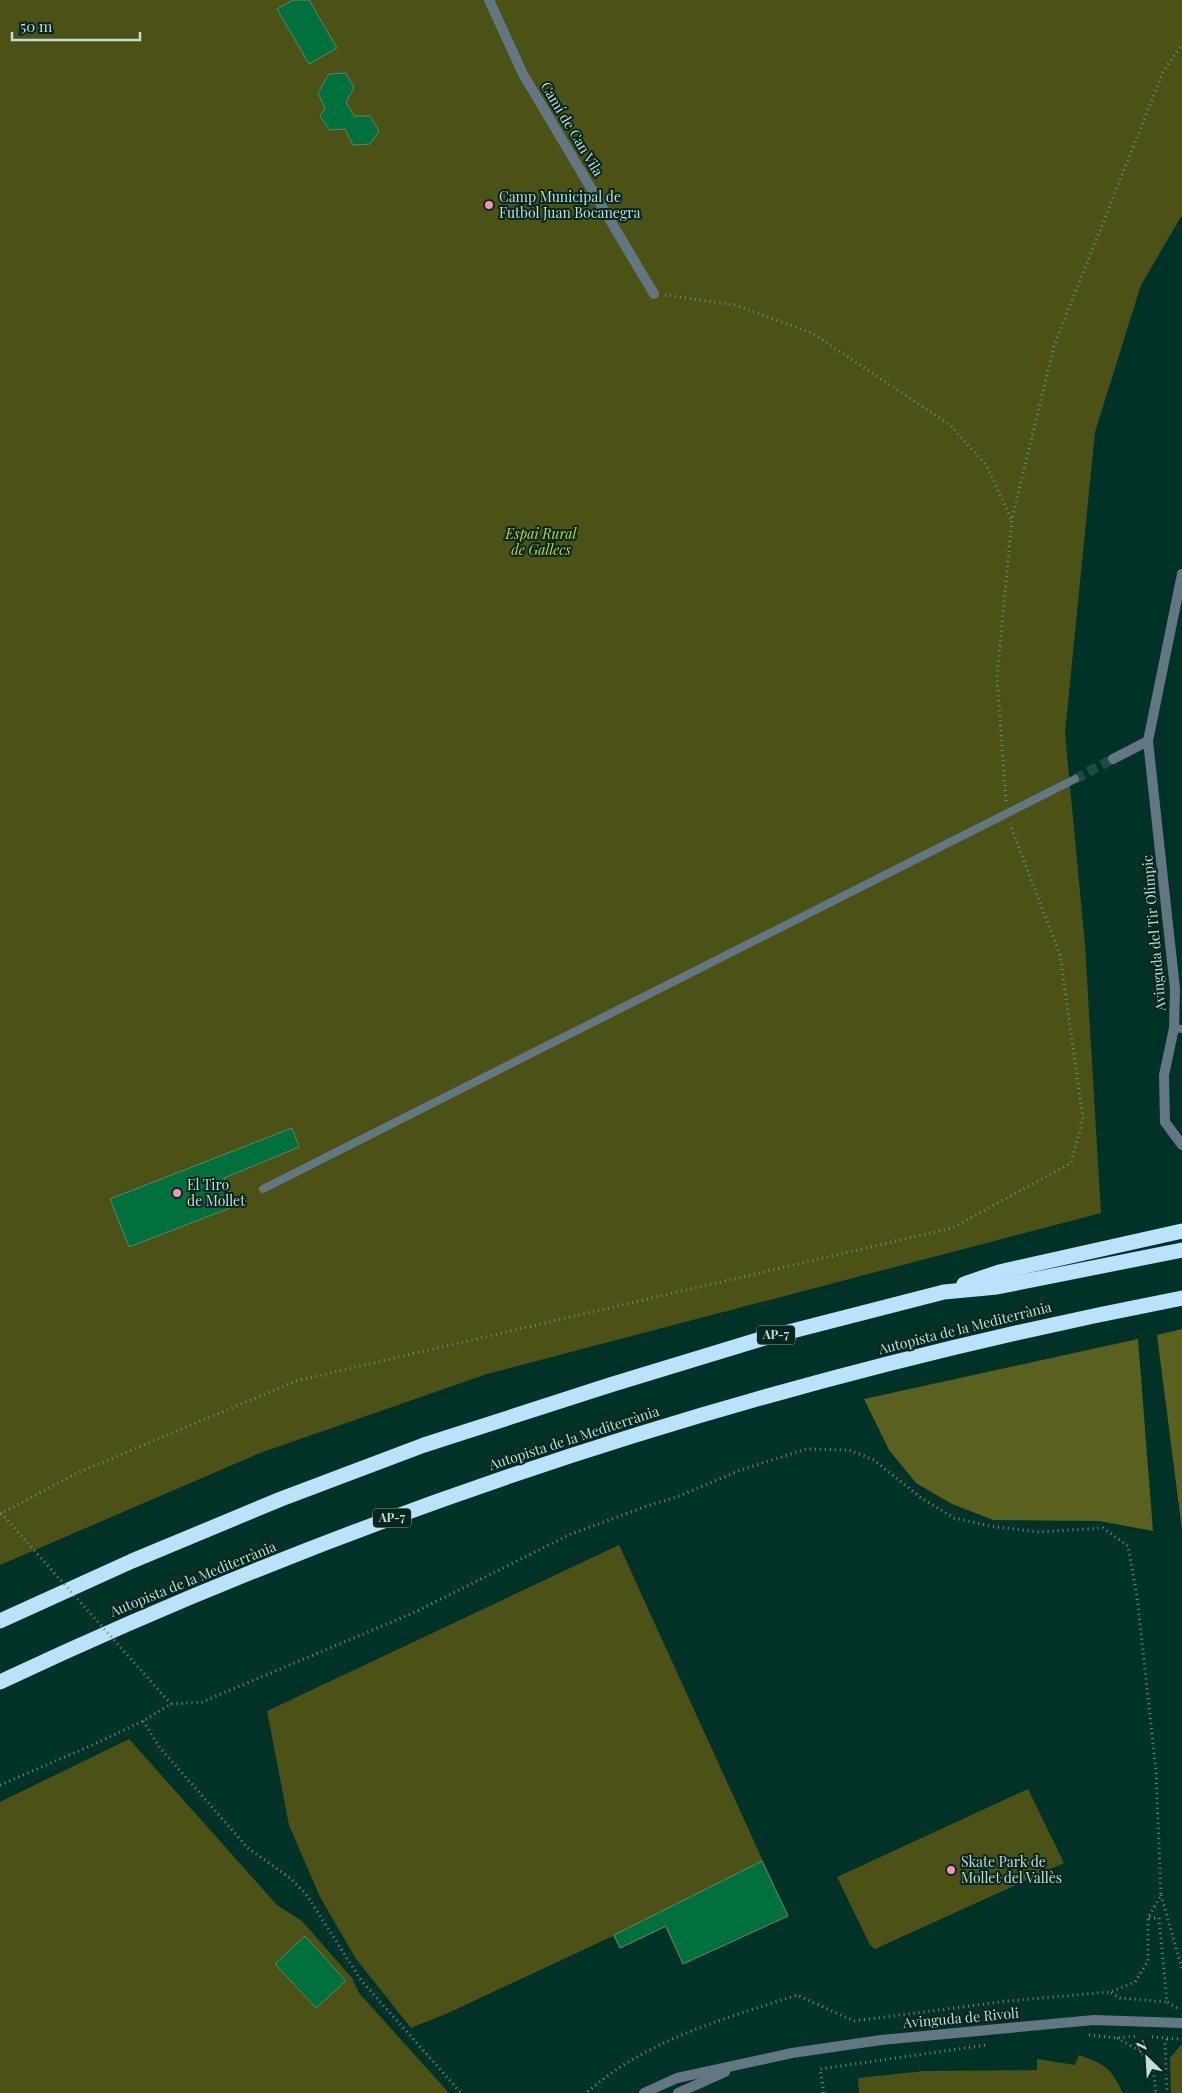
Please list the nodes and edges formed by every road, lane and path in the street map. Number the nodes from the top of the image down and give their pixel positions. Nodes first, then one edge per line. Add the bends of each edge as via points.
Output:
1 (489, 0) edge
2 (1182, 44) edge
3 (654, 294) joint
4 (1012, 519) junction
5 (1182, 574) edge
6 (1148, 741) junction
7 (1113, 759) tunnel mouth
8 (1075, 779) tunnel mouth
9 (1007, 815) junction
10 (1178, 1023) edge
11 (1182, 1145) edge
12 (264, 1189) dead end
13 (1175, 1233) edge
14 (1177, 1251) edge
15 (1092, 1260) junction
16 (1181, 1298) edge
17 (0, 1513) edge
18 (0, 1620) edge
19 (0, 1682) edge
20 (171, 1704) junction
21 (142, 1721) junction
22 (0, 1785) edge
23 (1161, 1895) junction
24 (1148, 1918) junction
25 (1182, 1969) edge
26 (1110, 1992) junction
27 (1166, 2002) junction
28 (1182, 2010) edge
29 (1182, 2023) edge
30 (1088, 2035) dead end
31 (1117, 2038) junction
32 (1167, 2039) junction
33 (1182, 2039) edge
34 (993, 2044) dead end
35 (744, 2064) junction
36 (461, 2093) edge
37 (586, 2093) edge
38 (644, 2093) edge
39 (678, 2093) edge
40 (824, 2093) edge
41 (1156, 2093) edge
42 (1167, 2093) edge

1 - 3 street, Camí de Can Vila via 523,74
2 - 4 path via 1163,72 1054,346
3 - 4 path via 735,305 812,333 950,425 987,466
4 - 9 path via 997,677
5 - 6 street, Avinguda del Tir Olímpic
6 - 7 street
6 - 10 street, Avinguda del Tir Olímpic
8 - 9 lane
9 - 12 lane
9 - 17 path via 1060,955 1083,1119 1071,1163 952,1228 296,1381 76,1473
10 - 11 street, Avinguda del Tir Olímpic via 1164,1076 1165,1122
13 - 15 highway
14 - 15 highway, AP-7
15 - 18 highway, AP-7 via 997,1287 944,1292 761,1339 424,1445 215,1525
16 - 19 highway, Autopista de la Mediterrània / AP-7 via 1099,1313 882,1365 692,1418 507,1475 312,1548 98,1636
17 - 20 path, bridge
20 - 21 path
20 - 23 path via 202,1702 413,1613 571,1534 679,1496 738,1471 806,1449 849,1450 874,1460 920,1497 954,1518 1039,1532 1103,1528 1128,1546 1138,1596 1156,1771
21 - 22 path
21 - 36 path via 160,1748 248,1848 290,1878 306,1894 361,1980
23 - 24 path
23 - 25 path
24 - 26 path via 1148,1961 1135,1982
24 - 27 path via 1159,1918
26 - 27 path via 1120,1998
26 - 37 path via 1008,2001 854,2021 797,1995 688,2031 635,2059
27 - 28 path
29 - 35 street, Avinguda de Rivoli via 1075,2021 881,2040 792,2053
30 - 31 path
31 - 32 path via 1144,2036
31 - 41 path via 1140,2051 1153,2069
32 - 33 path
32 - 42 path
34 - 40 path via 820,2069
35 - 38 street, Avinguda de Rivoli via 677,2078
35 - 39 street, Avinguda de Rivoli

